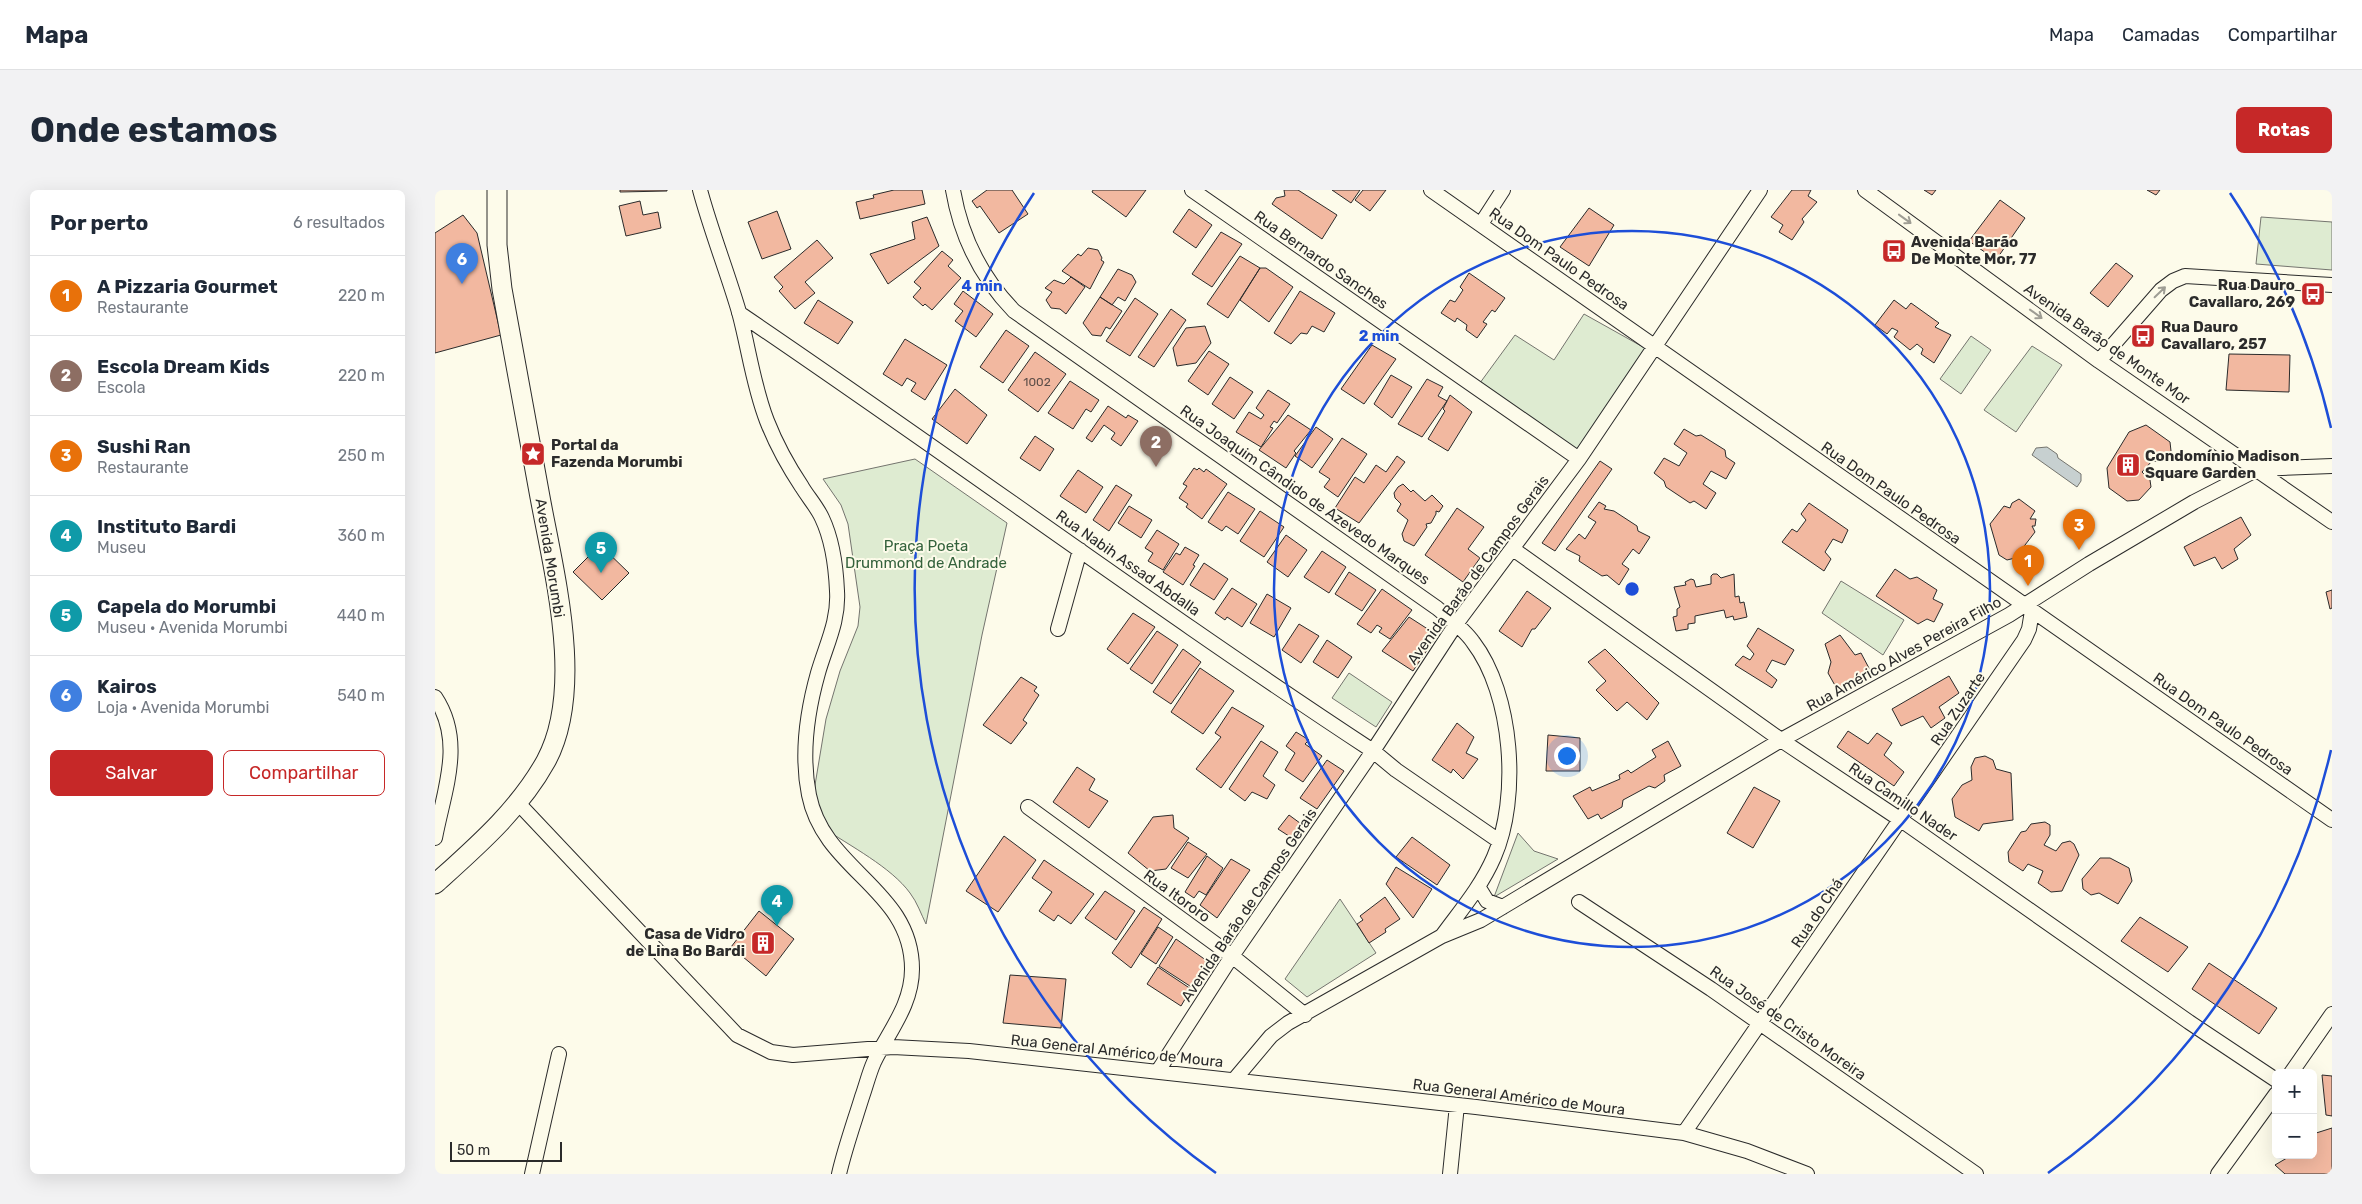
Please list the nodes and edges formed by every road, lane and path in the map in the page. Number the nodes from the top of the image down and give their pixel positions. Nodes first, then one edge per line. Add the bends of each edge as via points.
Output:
1 (497, 190) edge
2 (700, 190) edge
3 (953, 190) edge
4 (1192, 190) edge
5 (1431, 190) edge
6 (1503, 190) edge
7 (1760, 190) edge
8 (1865, 190) edge
9 (1481, 224) junction
10 (2332, 285) edge
11 (739, 313) junction
12 (1655, 346) junction
13 (2099, 361) junction
14 (1579, 459) junction
15 (2332, 466) edge
16 (2258, 469) junction
17 (2332, 522) edge
18 (1513, 549) junction
19 (1080, 550) junction
20 (2028, 609) junction
21 (1456, 624) junction
22 (1058, 629) dead end
23 (435, 696) edge
24 (1781, 740) junction
25 (1373, 750) junction
26 (518, 803) junction
27 (1028, 807) dead end
28 (1901, 820) junction
29 (2332, 820) edge
30 (435, 838) edge
31 (1499, 841) junction
32 (435, 884) edge
33 (1479, 888) junction
34 (1579, 902) dead end
35 (1503, 906) junction
36 (1442, 936) junction
37 (1232, 956) junction
38 (2332, 1014) edge
39 (1305, 1015) junction
40 (1760, 1023) junction
41 (883, 1048) junction
42 (559, 1054) dead end
43 (2294, 1069) edge
44 (1158, 1071) junction
45 (2272, 1077) edge
46 (1234, 1080) junction
47 (2272, 1100) edge
48 (1457, 1105) junction
49 (1683, 1133) junction
50 (532, 1174) edge
51 (839, 1174) edge
52 (1450, 1174) edge
53 (1807, 1174) edge
54 (1976, 1174) edge
55 (2218, 1174) edge

1 - 26 main road, Avenida Morumbi via 497,245 502,289 554,578 565,662 559,722 546,760
2 - 11 street
3 - 21 street, Rua Joaquim Cândido de Azevedo Marques via 961,224 976,261 1000,296 1015,311 1343,540
4 - 14 street, Rua Bernardo Sanches
5 - 9 street, Rua Dom Paulo Pedrosa
6 - 9 street
7 - 12 street, Avenida Barão de Campos Gerais
8 -> 13 street, Avenida Barão de Monte Mor
9 - 12 street, Rua Dom Paulo Pedrosa
13 -> 10 street via 2161,290 2185,276
11 - 19 street, Rua Nabih Assad Abdalla
11 - 41 street via 754,385 767,422 829,535 837,591 835,622 809,711 805,760 809,795 826,835 851,867 887,901 907,933 911,950 912,973 907,999
12 - 14 street, Avenida Barão de Campos Gerais
12 - 20 street, Rua Dom Paulo Pedrosa
13 - 16 street, Avenida Barão de Monte Mor
14 - 18 street, Avenida Barão de Campos Gerais
15 - 16 street, Rua Américo Alves Pereira Filho
16 - 17 street, Avenida Barão de Monte Mor
16 - 20 street, Rua Américo Alves Pereira Filho via 2194,502 2089,564
18 - 21 street, Avenida Barão de Campos Gerais
18 - 24 street, Rua Camillo Nader
19 - 22 street
19 - 25 street, Rua Nabih Assad Abdalla
20 - 24 street, Rua Américo Alves Pereira Filho
20 - 28 street, Rua Zuzarte via 2029,629 2024,640
20 - 29 street, Rua Dom Paulo Pedrosa
21 - 25 street, Avenida Barão de Campos Gerais
21 - 31 street, Rua Joaquim Cândido de Azevedo Marques via 1473,642 1485,663 1508,738 1509,794
23 - 30 street via 448,723 452,756
24 - 28 street, Rua Camillo Nader
24 - 35 street, Rua Américo Alves Pereira Filho
25 - 31 street, Rua Nabih Assad Abdalla via 1396,770
25 - 37 street, Avenida Barão de Campos Gerais
26 - 32 main road, Avenida Morumbi
26 - 41 street, Rua General Américo de Moura via 737,1036 771,1052 793,1055
27 - 37 street, Rua Itororo
28 - 40 street, Rua do Chá
28 - 45 street, Rua Camillo Nader
31 - 33 street, Rua Joaquim Cândido de Azevedo Marques
33 - 35 street via 1487,901
33 - 36 street, Rua Joaquim Cândido de Azevedo Marques
34 - 40 street, Rua José de Cristo Moreira
35 - 36 street, Rua Joaquim Cândido de Azevedo Marques via 1481,920
36 - 39 street, Rua Joaquim Cândido de Azevedo Marques
37 - 39 street, Rua Itororo
37 - 44 street, Avenida Barão de Campos Gerais
38 - 43 street
39 - 46 street, Rua Joaquim Cândido de Azevedo Marques via 1287,1023 1271,1036
40 - 49 street, Rua do Chá
40 - 54 street, Rua José de Cristo Moreira
41 - 44 street, Rua General Américo de Moura via 969,1051
41 - 51 street via 873,1063
42 - 50 street
44 - 46 street, Rua General Américo de Moura
46 - 48 street, Rua General Américo de Moura
47 - 55 street
48 - 49 street, Rua General Américo de Moura
48 - 52 street
49 - 53 street, Rua General Américo de Moura via 1747,1151

